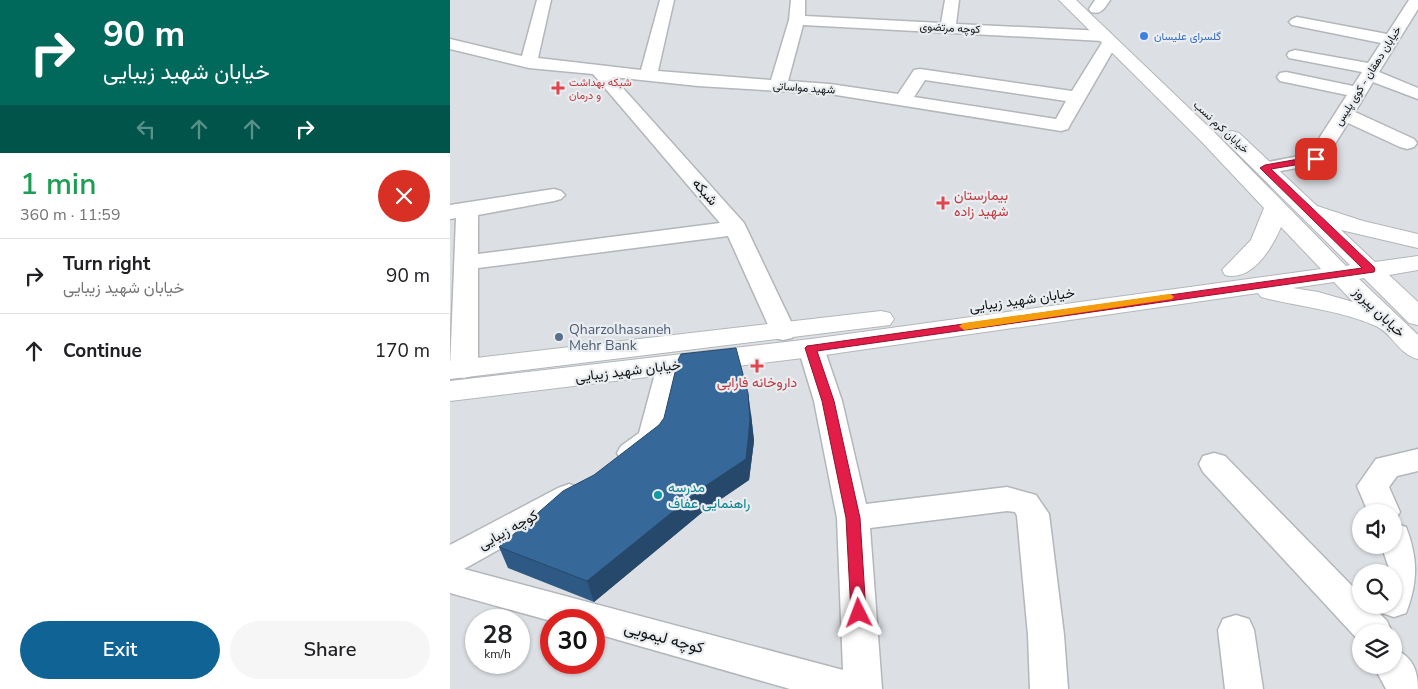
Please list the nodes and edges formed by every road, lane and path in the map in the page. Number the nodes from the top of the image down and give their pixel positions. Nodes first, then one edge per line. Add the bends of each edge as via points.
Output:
1 (544, 0) edge
2 (667, 0) edge
3 (798, 0) edge
4 (952, 0) edge
5 (1067, 0) edge
6 (1416, 0) edge
7 (1095, 3) edge
8 (797, 20) junction
9 (1297, 22) dead end
10 (948, 28) junction
11 (1107, 39) junction
12 (1391, 40) junction
13 (450, 44) edge
14 (1295, 55) dead end
15 (529, 63) junction
16 (598, 70) junction
17 (1371, 72) junction
18 (648, 76) junction
19 (1286, 77) dead end
20 (778, 86) junction
21 (1358, 92) junction
22 (1418, 94) edge
23 (1078, 97) junction
24 (903, 100) junction
25 (1345, 114) junction
26 (1407, 143) dead end
27 (1265, 168) junction
28 (1241, 172) junction
29 (554, 195) dead end
30 (1276, 207) junction
31 (1308, 209) junction
32 (458, 211) edge
33 (736, 228) junction
34 (1416, 252) edge
35 (467, 262) junction
36 (1347, 264) junction
37 (1231, 280) junction
38 (1418, 317) edge
39 (1388, 322) junction
40 (783, 332) junction
41 (811, 348) junction
42 (1418, 350) edge
43 (670, 366) junction
44 (457, 370) edge
45 (450, 391) edge
46 (1418, 460) edge
47 (1214, 464) dead end
48 (1381, 504) edge
49 (853, 518) junction
50 (1401, 554) edge
51 (450, 561) edge
52 (450, 579) edge
53 (1383, 617) edge
54 (1236, 630) dead end
55 (1397, 674) edge
56 (850, 689) edge
57 (863, 689) edge
58 (1049, 689) edge
59 (1244, 689) edge
60 (1406, 689) edge

1 - 15 street
2 - 18 street
3 - 8 street
4 - 10 street
5 - 11 main road, خیابان کرم نسب
6 - 12 street, خیابان دهقان - کوی پلیس
7 - 27 main road, خیابان کرم نسب
8 - 10 street, کوچه مرتضوی
8 - 20 street
9 - 12 street
10 - 11 street, کوچه مرتضوی
11 - 23 street, شهید مواساتی
11 - 28 main road, خیابان کرم نسب
12 - 17 street, خیابان دهقان - کوی پلیس
13 - 15 street, شهید مواساتی
14 - 17 street
15 - 16 street, شهید مواساتی
16 - 18 street, شهید مواساتی
16 - 33 street, شبکه
17 - 21 street, خیابان دهقان - کوی پلیس
17 - 22 street
18 - 20 street, شهید مواساتی
19 - 21 street
20 - 24 street, شهید مواساتی via 830,89
21 - 25 street, خیابان دهقان - کوی پلیس
23 - 24 street via 920,74
23 - 24 street, شهید مواساتی via 1061,125
25 - 26 street
25 - 27 street, خیابان دهقان - کوی پلیس via 1316,159
27 - 28 main road
27 - 31 main road, خیابان کرم نسب
28 - 30 main road, خیابان کرم نسب
29 - 32 street
30 - 36 main road, خیابان کرم نسب
30 - 37 main road via 1262,244
31 - 34 main road
31 - 36 main road, خیابان کرم نسب
32 - 35 street
33 - 35 street
33 - 40 street, شبکه
34 - 36 main road, خیابان شهید زیبایی
35 - 44 street
36 - 37 main road, خیابان شهید زیبایی
36 - 38 main road, خیابان پیروز
36 - 39 main road, خیابان پیروز
37 - 39 main road via 1318,300
37 - 40 main road, خیابان شهید زیبایی
37 - 41 main road, خیابان شهید زیبایی
39 - 42 main road, خیابان پیروز
40 - 44 main road, خیابان شهید زیبایی
41 - 43 main road, خیابان شهید زیبایی
41 - 49 street via 828,401
43 - 45 main road, خیابان شهید زیبایی
43 - 51 street, کوچه زیبایی via 652,438 604,474
46 - 48 street via 1387,467 1373,486
47 - 53 street
49 - 57 street
49 - 58 street via 1007,499 1025,503 1033,514
50 - 53 street via 1406,568
52 - 56 street, کوچه لیمویی
54 - 59 street
55 - 60 street

